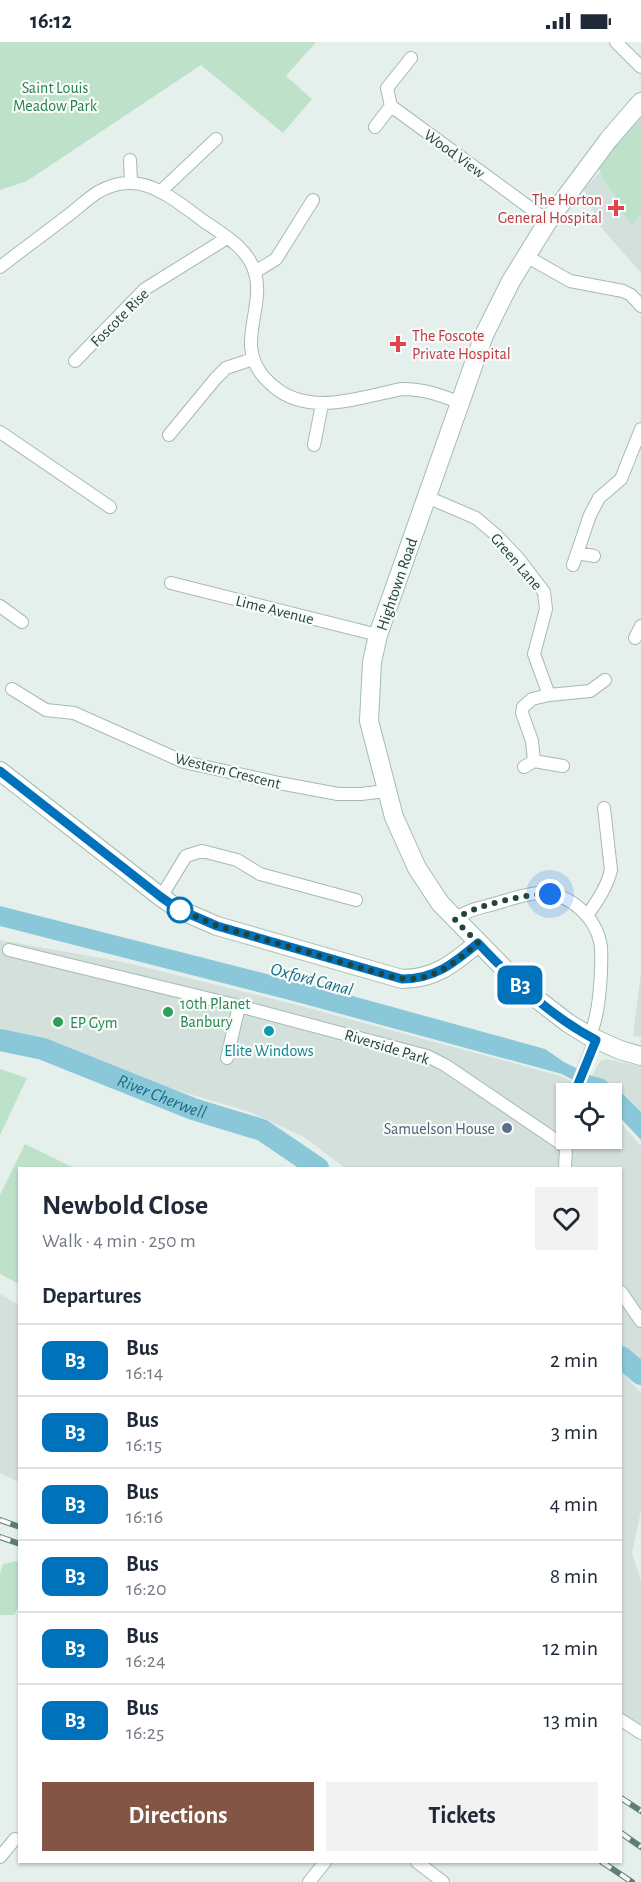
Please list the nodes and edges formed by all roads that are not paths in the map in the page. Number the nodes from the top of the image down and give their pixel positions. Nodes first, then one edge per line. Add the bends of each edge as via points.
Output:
1 (616, 42) edge
2 (411, 57) dead end
3 (641, 67) edge
4 (641, 102) edge
5 (391, 106) junction
6 (375, 127) dead end
7 (216, 140) dead end
8 (130, 160) dead end
9 (131, 183) junction
10 (160, 192) junction
11 (313, 201) dead end
12 (548, 221) junction
13 (227, 238) junction
14 (526, 256) junction
15 (0, 267) edge
16 (255, 272) junction
17 (641, 306) edge
18 (253, 359) junction
19 (75, 361) dead end
20 (461, 403) junction
21 (322, 404) junction
22 (641, 429) edge
23 (0, 432) edge
24 (169, 435) dead end
25 (314, 445) dead end
26 (427, 497) junction
27 (110, 507) dead end
28 (594, 556) dead end
29 (171, 583) dead end
30 (0, 606) edge
31 (22, 622) dead end
32 (641, 626) edge
33 (378, 635) junction
34 (635, 638) dead end
35 (605, 680) dead end
36 (12, 689) dead end
37 (549, 695) junction
38 (562, 766) dead end
39 (0, 771) edge
40 (386, 790) junction
41 (604, 808) dead end
42 (161, 897) junction
43 (356, 900) dead end
44 (587, 915) junction
45 (455, 920) junction
46 (478, 943) junction
47 (9, 950) dead end
48 (239, 1006) junction
49 (592, 1038) junction
50 (641, 1056) edge
51 (227, 1058) dead end
52 (578, 1083) edge
53 (556, 1140) edge
54 (566, 1149) edge
55 (565, 1167) edge
56 (622, 1293) edge
57 (641, 1321) edge
58 (622, 1721) edge
59 (641, 1733) edge
60 (15, 1839) dead end
61 (0, 1857) edge
62 (324, 1863) edge
63 (418, 1863) edge
64 (309, 1882) edge
65 (443, 1882) edge

1 - 3 street
2 - 5 street via 387,88
4 - 12 street, Hightown Road
5 - 6 street
5 - 12 street, Wood View
7 - 10 street
8 - 9 street
9 - 10 street
9 - 15 street via 99,192
10 - 13 street
11 - 16 street via 276,259
12 - 14 street, Hightown Road
13 - 16 street via 241,249
13 - 19 street, Foscote Rise via 145,289
14 - 17 street via 570,281 623,291
14 - 20 street, Hightown Road via 484,335
16 - 18 street
18 - 21 street via 277,390 305,403
18 - 24 street via 226,368
20 - 21 street via 423,389 402,389
20 - 26 street, Hightown Road
21 - 25 street
22 - 28 street via 621,478 599,498 590,515 575,559
23 - 27 street
26 - 33 street, Hightown Road
26 - 37 street, Green Lane via 476,518 518,558 544,592 546,609 534,654
29 - 33 street, Lime Avenue
30 - 31 street
32 - 34 street
33 - 40 street, Hightown Road via 372,662 369,721
35 - 37 street via 590,691
36 - 40 street, Western Crescent via 46,710 74,713 184,762 338,794
37 - 38 street via 532,699 523,707 532,741 529,764
39 - 42 street
40 - 45 street, Hightown Road via 417,868
41 - 44 street via 611,870 598,902
42 - 43 street via 186,856 201,851 237,860 260,874
42 - 46 street via 217,926 402,979 423,978 443,971
44 - 45 street via 560,897 539,893 469,911
44 - 49 street via 597,931 601,956
45 - 46 street, Hightown Road
46 - 49 street, Hightown Road via 524,989
47 - 48 street, Riverside Park
48 - 51 street
48 - 53 street, Riverside Park via 427,1056
49 - 50 street, Hightown Road
49 - 52 street
54 - 55 street
56 - 57 street
58 - 59 street
60 - 61 street
62 - 64 street
63 - 65 street

